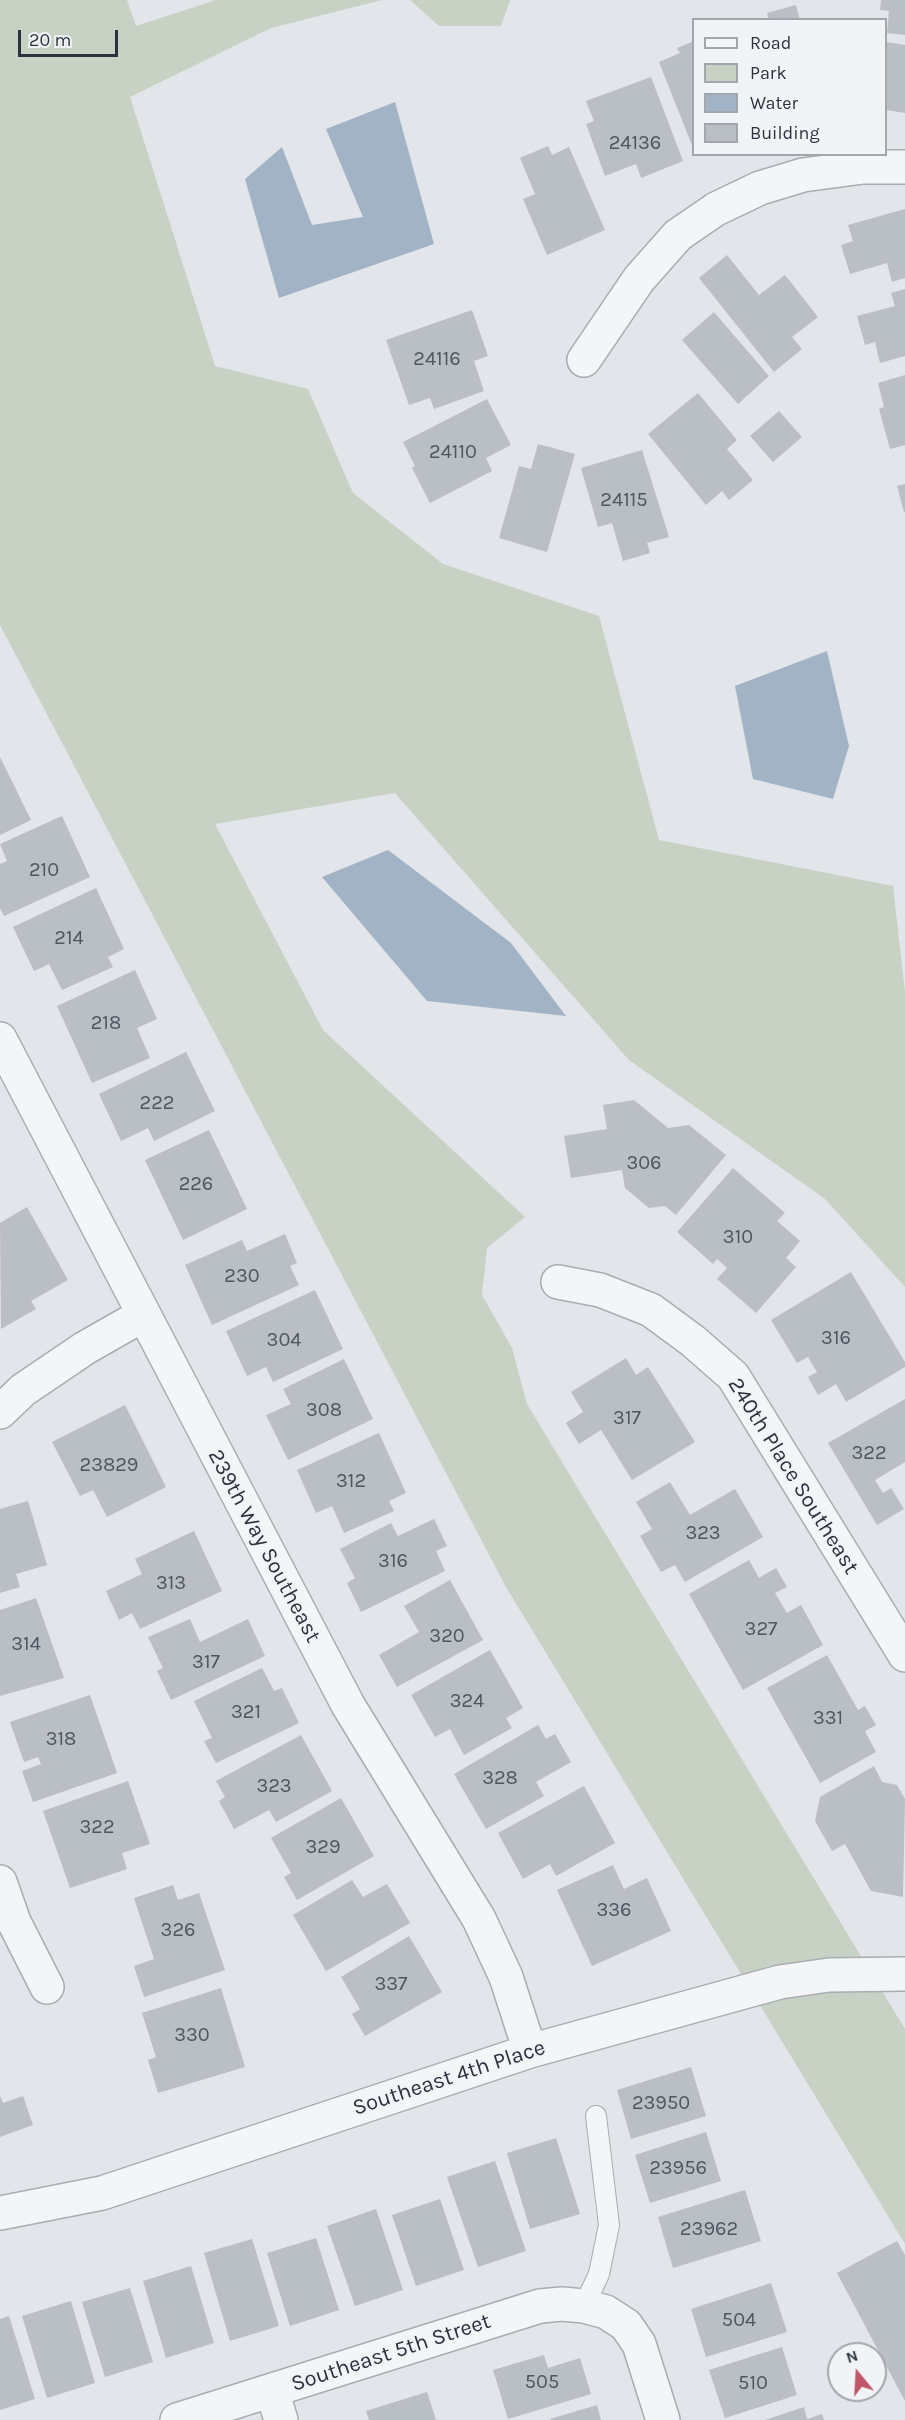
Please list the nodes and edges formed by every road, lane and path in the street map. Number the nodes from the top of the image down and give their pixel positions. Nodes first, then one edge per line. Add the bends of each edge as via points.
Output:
1 (905, 167) edge
2 (584, 360) dead end
3 (0, 1039) edge
4 (558, 1282) dead end
5 (142, 1315) junction
6 (0, 1412) edge
7 (905, 1655) edge
8 (0, 1882) edge
9 (905, 1974) edge
10 (47, 1987) dead end
11 (530, 2051) junction
12 (596, 2116) dead end
13 (0, 2213) edge
14 (595, 2309) junction
15 (277, 2406) edge
16 (177, 2420) edge
17 (663, 2420) edge

1 - 2 street via 863,167 803,175 760,188 716,209 678,235 639,279
3 - 5 street, 239th Way Southeast
4 - 7 street, 240th Place Southeast via 600,1290 651,1310 733,1376
5 - 6 street via 23,1390
5 - 11 street, 239th Way Southeast via 348,1705 478,1919 506,1977
8 - 10 street via 14,1922
9 - 11 street, Southeast 4th Place via 829,1975 780,1982
11 - 13 street, Southeast 4th Place via 102,2193
12 - 14 lane via 609,2225
14 - 15 street, Southeast 5th Street via 562,2304 540,2306
14 - 17 street via 626,2325 639,2343
15 - 16 street, Southeast 5th Street

